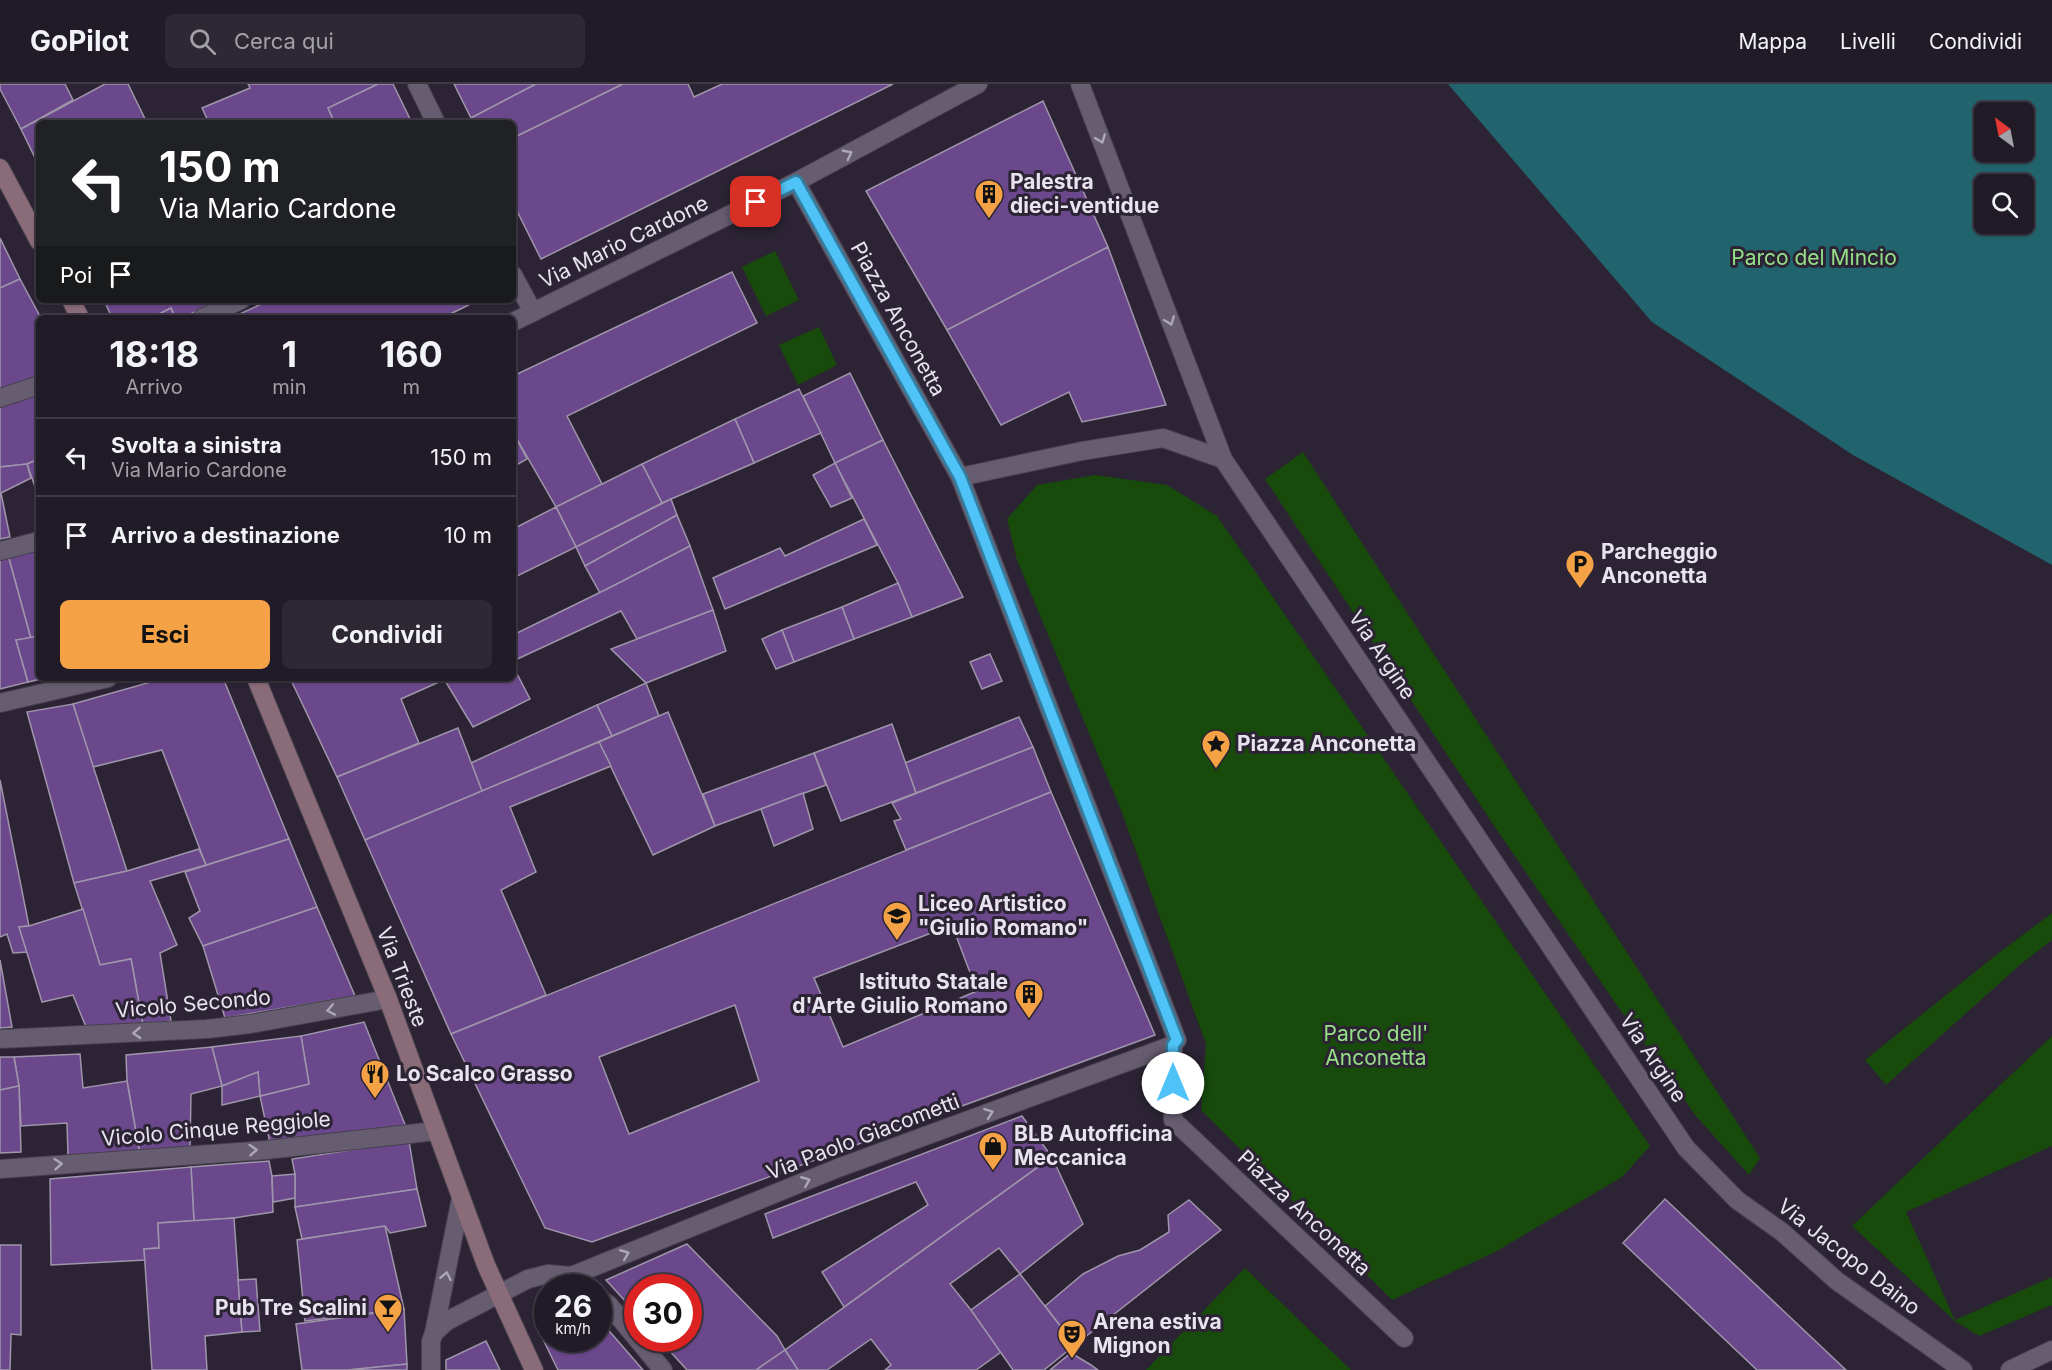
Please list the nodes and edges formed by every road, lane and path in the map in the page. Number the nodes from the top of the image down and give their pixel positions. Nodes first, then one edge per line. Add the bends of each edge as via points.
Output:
1 (417, 84) edge
2 (978, 84) edge
3 (1080, 84) edge
4 (435, 120) edge
5 (1, 173) edge
6 (796, 182) junction
7 (36, 236) edge
8 (516, 281) edge
9 (234, 303) edge
10 (533, 312) junction
11 (208, 315) edge
12 (516, 320) edge
13 (36, 386) edge
14 (0, 398) edge
15 (1223, 459) junction
16 (960, 477) junction
17 (36, 542) edge
18 (0, 551) edge
19 (95, 681) edge
20 (257, 681) edge
21 (0, 703) edge
22 (388, 999) junction
23 (0, 1040) edge
24 (1173, 1045) junction
25 (436, 1131) junction
26 (0, 1168) edge
27 (461, 1198) junction
28 (1737, 1200) joint
29 (576, 1274) edge
30 (534, 1278) edge
31 (499, 1295) junction
32 (612, 1309) edge
33 (434, 1333) junction
34 (1404, 1338) dead end
35 (2052, 1350) edge
36 (430, 1370) edge
37 (534, 1370) edge
38 (663, 1370) edge
39 (1963, 1370) edge
40 (2010, 1370) edge

1 - 4 street
6 -> 2 street, Via Mario Cardone
3 -> 15 street, Via Argine
5 - 7 main road
6 - 10 street, Via Mario Cardone
6 - 16 street, Piazza Anconetta
8 - 10 street
9 - 11 street
10 - 12 street, Via Mario Cardone
13 - 14 street
15 - 16 street via 1163,438
15 - 28 street, Via Argine via 1686,1148
16 - 24 street, Piazza Anconetta via 1177,1040
17 - 18 street
19 - 21 street
20 - 22 main road, Via Trieste
22 -> 23 street, Vicolo Secondo via 281,1020 207,1029
22 - 25 main road, Via Trieste
29 -> 24 street, Via Paolo Giacometti via 838,1168
24 - 34 street, Piazza Anconetta via 1173,1120
26 -> 25 street, Vicolo Cinque Reggiole via 266,1149
25 - 27 main road, Via Trieste
27 - 31 main road, Via Trieste
33 -> 27 street
28 - 39 street, Via Jacopo Daino via 1782,1232 1837,1281
30 - 31 street
31 - 33 street via 447,1321
31 - 37 main road, Via Trieste
32 - 38 street
33 - 36 street
35 - 40 street

